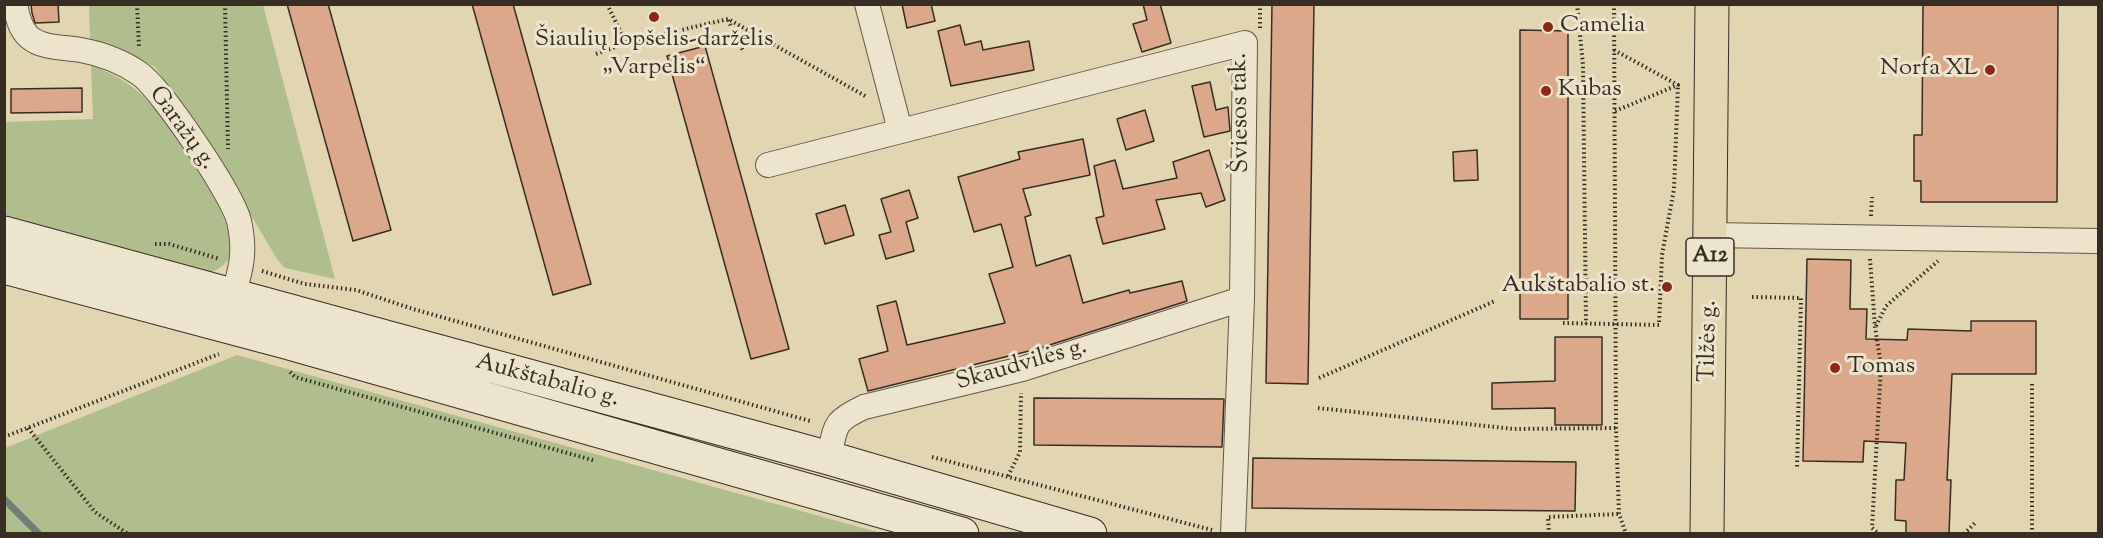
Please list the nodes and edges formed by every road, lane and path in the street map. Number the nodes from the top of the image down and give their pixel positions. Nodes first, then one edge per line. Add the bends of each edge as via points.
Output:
1 (15, 4) edge
2 (137, 4) edge
3 (225, 4) edge
4 (608, 4) edge
5 (867, 4) edge
6 (1577, 4) edge
7 (1614, 4) edge
8 (1712, 4) edge
9 (728, 19) junction
10 (626, 43) junction
11 (1614, 50) junction
12 (744, 51) dead end
13 (596, 54) dead end
14 (141, 75) junction
15 (1678, 85) junction
16 (1615, 111) junction
17 (898, 122) junction
18 (768, 165) dead end
19 (221, 185) junction
20 (1872, 197) dead end
21 (4, 233) edge
22 (1710, 235) junction
23 (1870, 238) junction
24 (1951, 239) junction
25 (2098, 242) edge
26 (4, 267) edge
27 (1752, 297) dead end
28 (1242, 299) junction
29 (1495, 301) dead end
30 (296, 313) junction
31 (1563, 323) dead end
32 (1586, 324) junction
33 (1615, 324) junction
34 (227, 325) junction
35 (1875, 327) junction
36 (1022, 369) junction
37 (1319, 378) dead end
38 (2032, 384) dead end
39 (1318, 408) dead end
40 (28, 428) junction
41 (1616, 428) junction
42 (4, 437) edge
43 (832, 444) junction
44 (930, 456) dead end
45 (1797, 469) dead end
46 (1008, 476) junction
47 (1619, 514) junction
48 (1975, 523) dead end
49 (1223, 532) edge
50 (128, 534) edge
51 (962, 534) edge
52 (1090, 534) edge
53 (1549, 534) edge
54 (1626, 534) edge
55 (1707, 534) edge
56 (1879, 534) edge
57 (1964, 534) edge
58 (2031, 534) edge

1 - 14 street, Garažų g. via 20,25 30,38 43,45 110,58
2 - 14 path
3 - 19 path via 228,158
4 - 10 path
5 - 17 street
6 - 32 path via 1582,64
7 - 11 path
8 - 22 highway, Tilžės g. / A12
9 - 10 path
9 - 12 path
9 - 17 path
10 - 13 path
11 - 15 path
11 - 16 path
14 - 19 street, Garažų g. via 170,106
15 - 16 path
15 - 33 path via 1674,189 1662,255 1659,325
16 - 33 path
17 - 18 street, Šviesos tak.
17 - 28 street, Šviesos tak. via 1245,43
19 - 34 street, Garažų g. via 239,219 243,250
20 - 23 path
21 - 34 main road, Aukštabalio g.
22 - 23 street
22 - 55 highway, Tilžės g. / A12
23 - 24 street
23 - 35 path
24 - 25 street
24 - 35 path via 1943,257 1886,306
26 - 34 main road, Aukštabalio g.
27 - 45 path via 1801,298
28 - 36 street, Skaudvilės g.
28 - 49 street, Šviesos tak.
29 - 37 path
30 - 34 main road, Aukštabalio g.
30 - 43 main road, Aukštabalio g.
30 - 43 path via 305,284 356,290
31 - 32 path
32 - 33 path
33 - 41 path
34 - 40 path
34 - 51 main road, Aukštabalio g.
35 - 56 path via 1881,366 1872,528
36 - 43 street, Skaudvilės g. via 864,407 843,417
36 - 46 path via 1020,452
38 - 58 path
39 - 41 path via 1514,429
40 - 42 path
40 - 50 path via 95,512
41 - 47 path
43 - 52 main road, Aukštabalio g.
44 - 46 path
46 - 49 path
47 - 53 path via 1548,517
47 - 54 path
48 - 57 path

